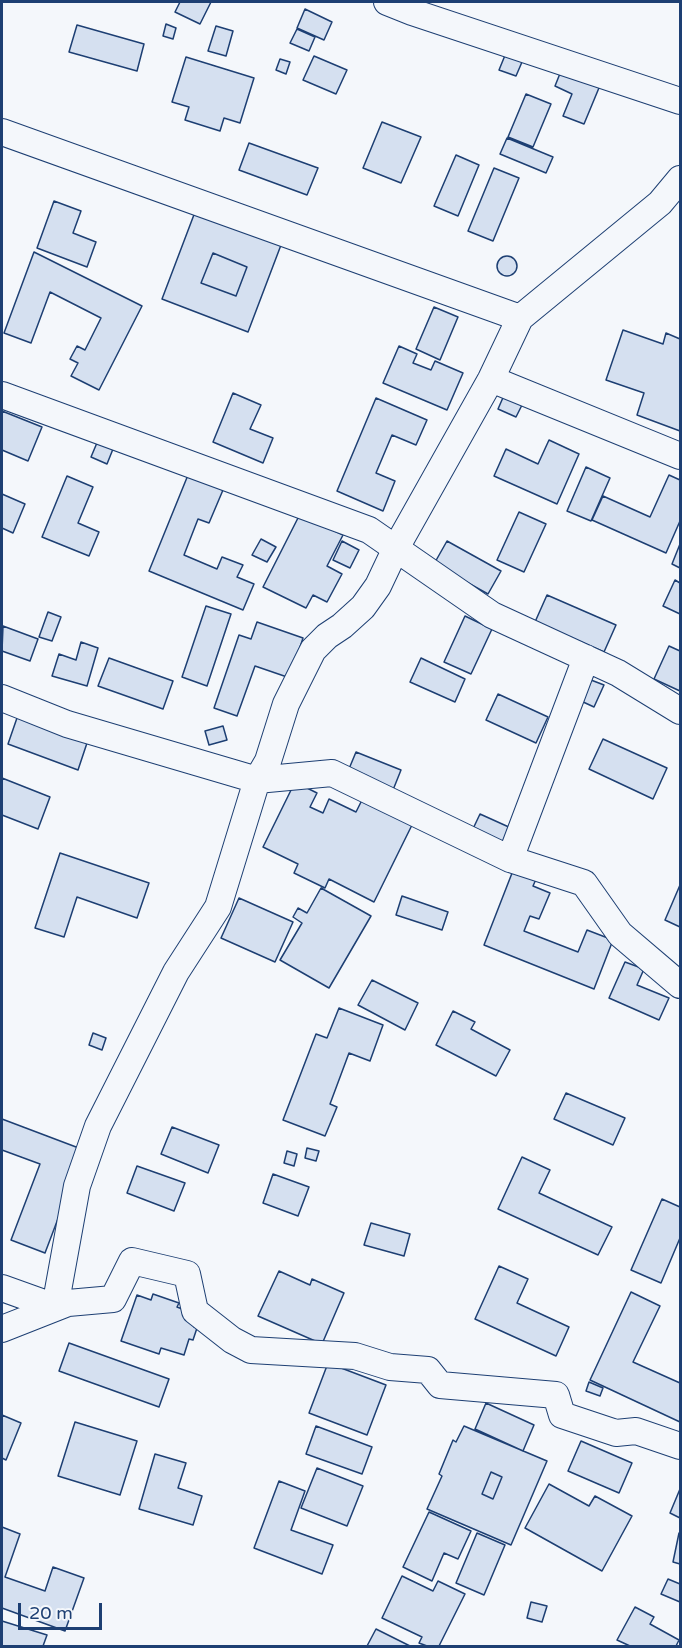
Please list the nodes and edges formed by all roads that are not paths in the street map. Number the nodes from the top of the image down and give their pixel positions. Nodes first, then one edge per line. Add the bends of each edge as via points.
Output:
1 (387, 2) edge
2 (681, 101) edge
3 (2, 132) edge
4 (681, 179) edge
5 (670, 209) edge
6 (520, 318) junction
7 (491, 379) junction
8 (2, 395) edge
9 (681, 456) edge
10 (396, 548) junction
11 (586, 658) junction
12 (2, 698) edge
13 (681, 711) edge
14 (257, 780) junction
15 (510, 859) junction
16 (681, 985) edge
17 (2, 1288) edge
18 (55, 1307) junction
19 (2, 1329) edge
20 (681, 1446) edge

1 - 2 street
3 - 6 street
4 - 5 street
5 - 6 street
6 - 7 street
7 - 9 street
7 - 10 street
8 - 10 street via 369,530
10 - 11 street via 492,615
10 - 14 street via 363,607 313,650 286,704
11 - 13 street
11 - 15 street
12 - 14 street via 67,724
14 - 15 street via 332,773
14 - 18 street via 218,907 176,972 98,1126 77,1186
15 - 16 street via 584,883 620,934
17 - 18 street
18 - 19 street
18 - 20 street via 113,1299 132,1261 187,1274 195,1311 251,1350 354,1356 390,1367 429,1370 440,1385 556,1395 562,1415 616,1432 636,1431

